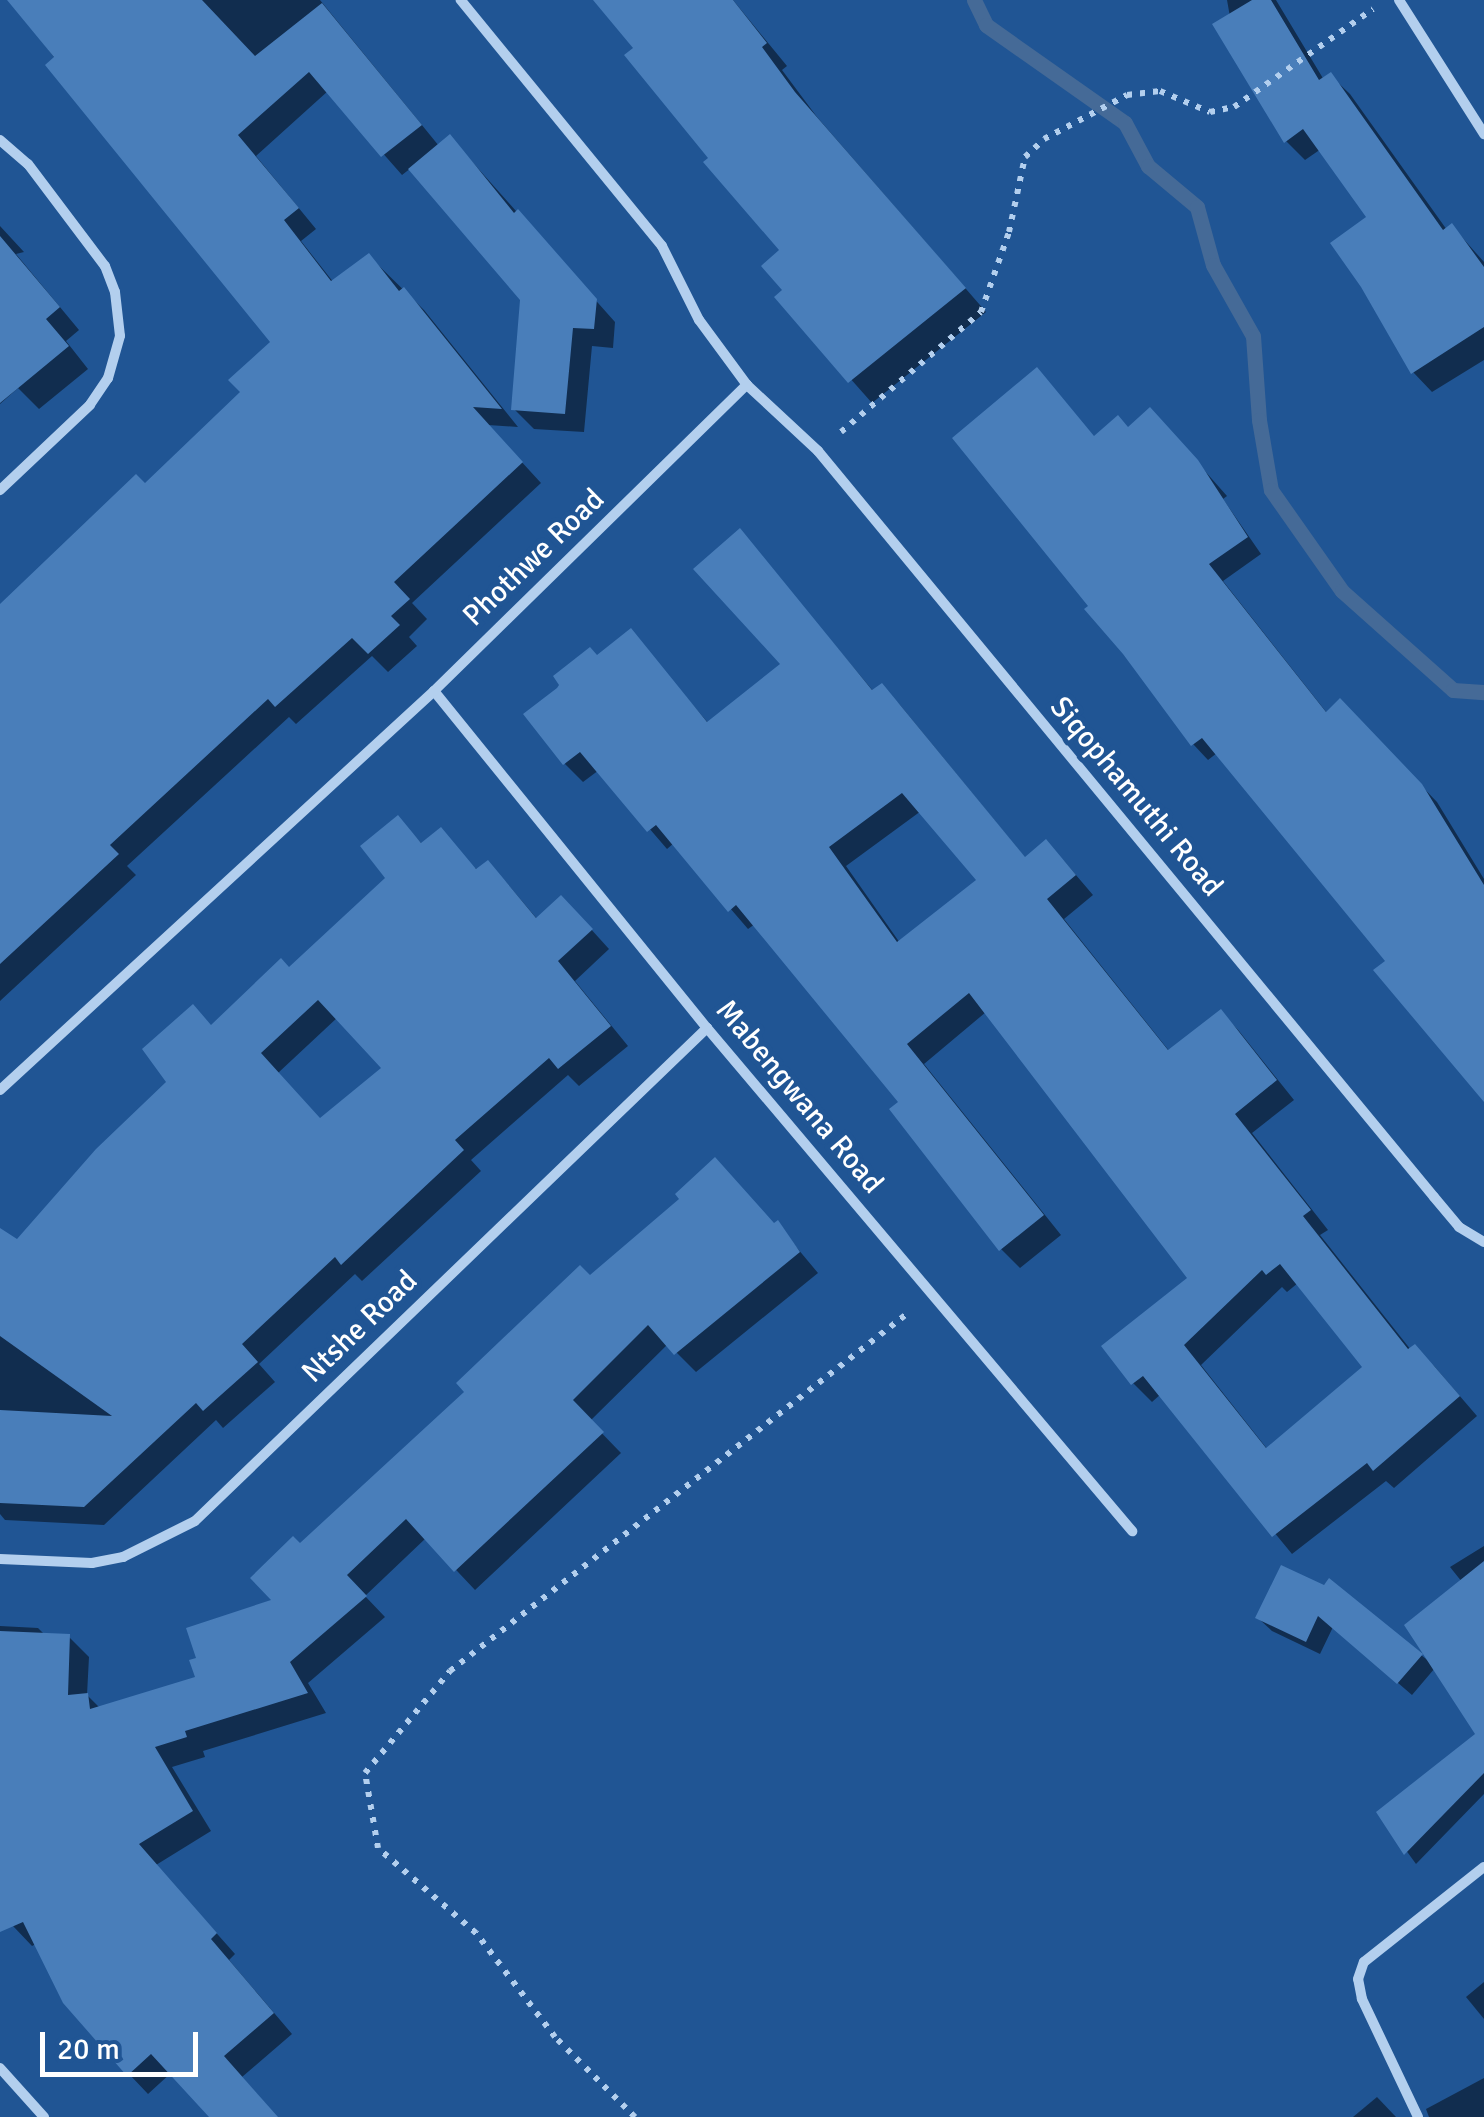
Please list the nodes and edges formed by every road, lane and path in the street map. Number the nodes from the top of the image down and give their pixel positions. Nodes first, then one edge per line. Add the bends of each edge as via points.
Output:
1 (462, 0) edge
2 (1386, 0) edge
3 (1399, 0) edge
4 (1484, 134) edge
5 (0, 140) edge
6 (747, 385) junction
7 (818, 451) junction
8 (0, 490) edge
9 (434, 691) junction
10 (708, 1028) junction
11 (0, 1090) edge
12 (1484, 1242) edge
13 (932, 1294) junction
14 (1132, 1531) dead end
15 (0, 1559) edge
16 (1484, 1867) edge
17 (0, 2068) edge
18 (44, 2117) edge
19 (635, 2117) edge
20 (1418, 2117) edge

1 - 6 street via 662,246 698,320
2 - 7 path via 1234,106 1210,112 1160,92 1127,94 1044,139 1026,158 981,312
3 - 4 street
5 - 8 street via 28,164 105,266 120,336 108,378 90,405
6 - 7 street, Siqophamuthi Road
6 - 9 street, Phothwe Road
7 - 12 street, Siqophamuthi Road via 1459,1227
9 - 10 street, Mabengwana Road
9 - 11 street, Phothwe Road
10 - 13 street, Mabengwana Road
10 - 15 street, Ntshe Road via 195,1521 123,1558
13 - 14 street, Mabengwana Road
13 - 19 path via 450,1671 365,1772 378,1848 476,1933 555,2037
16 - 20 street via 1364,1962 1358,1978
17 - 18 street

